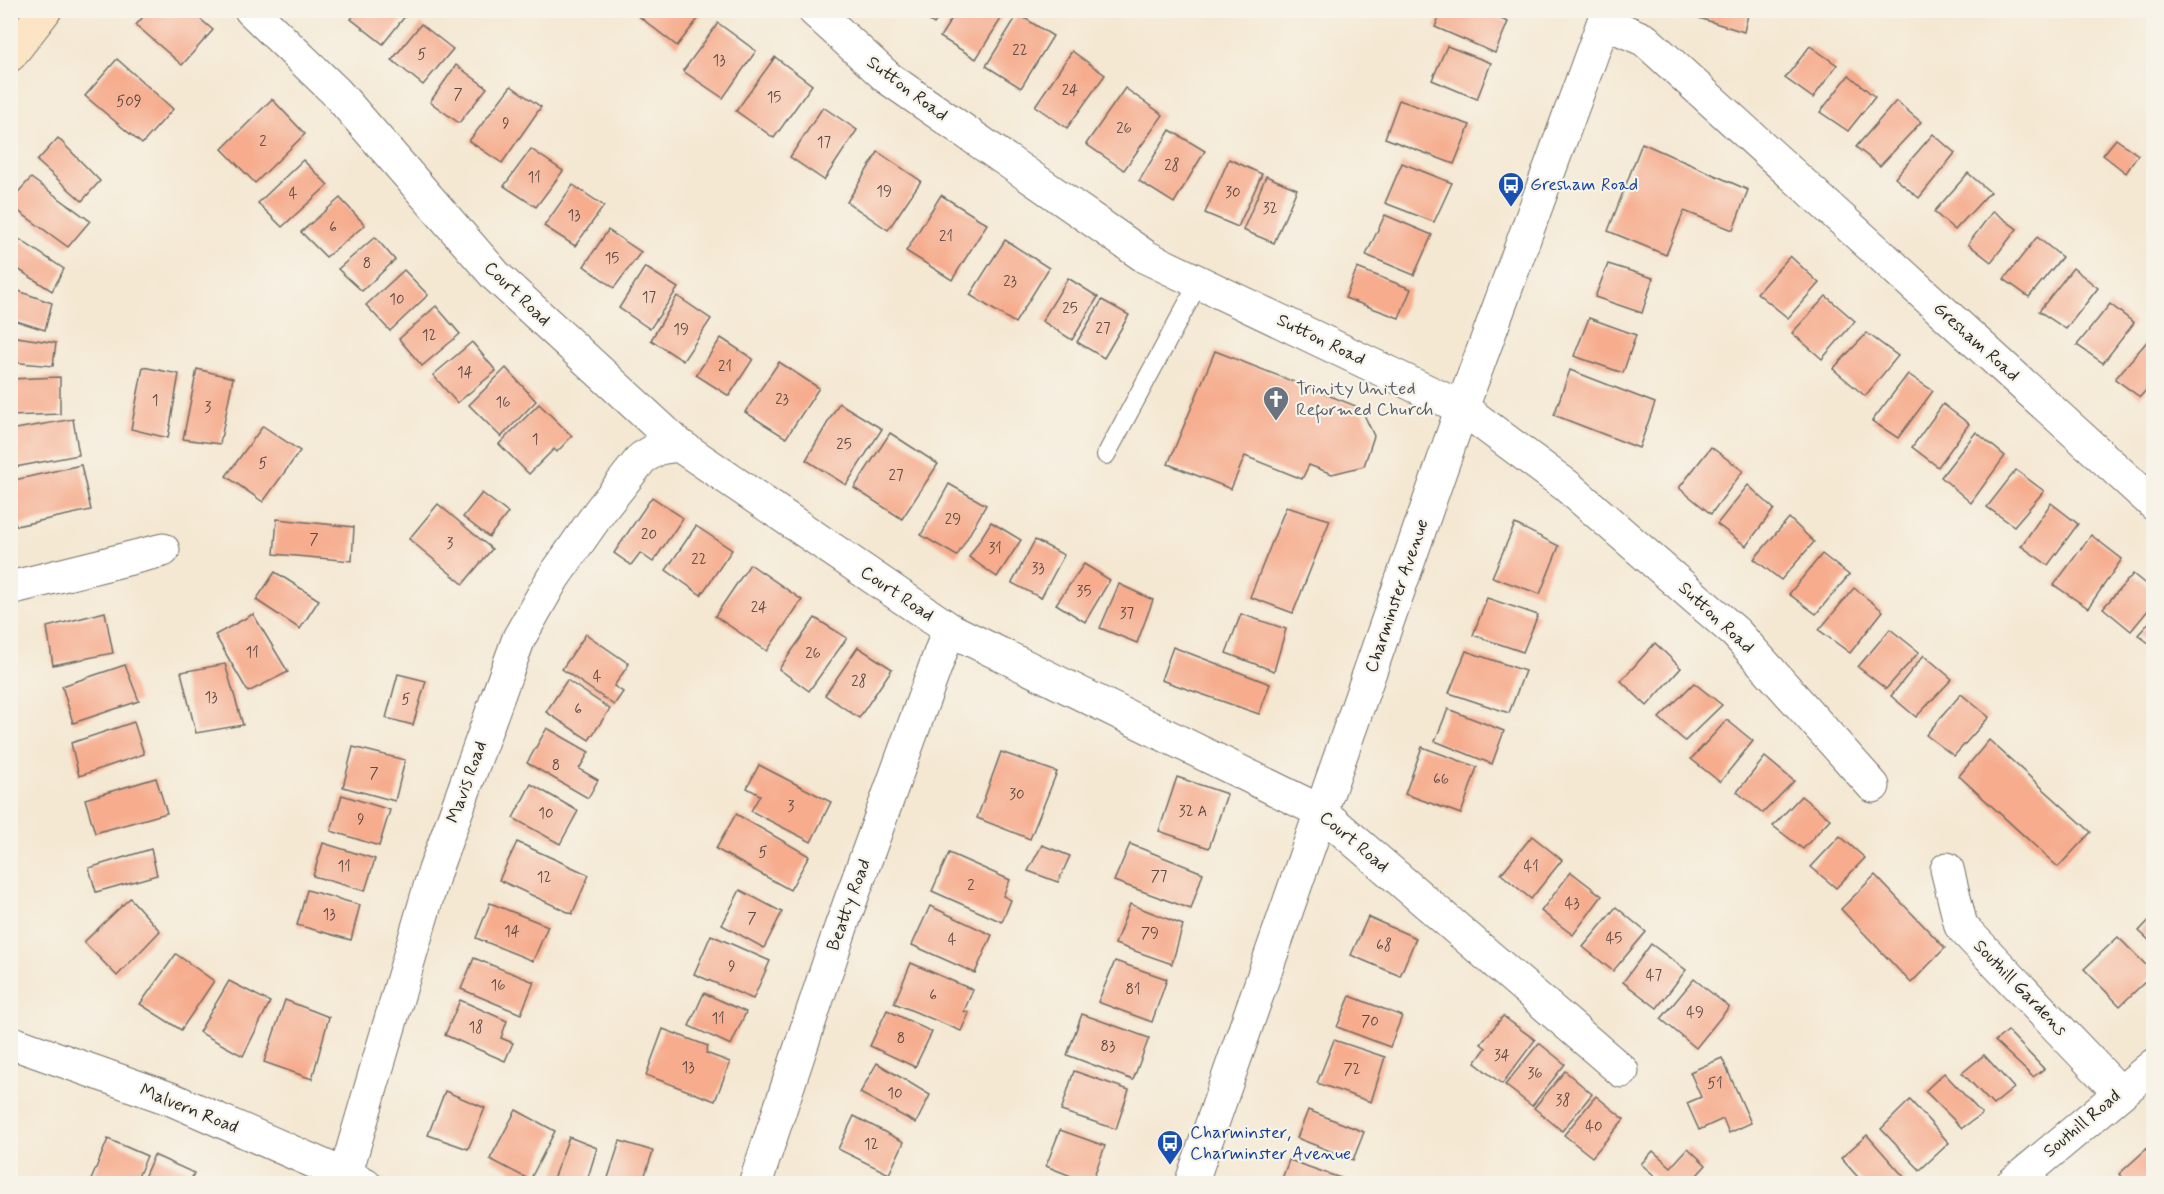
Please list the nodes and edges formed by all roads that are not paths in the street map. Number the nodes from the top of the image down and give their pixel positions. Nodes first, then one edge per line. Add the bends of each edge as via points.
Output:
1 (45, 10) edge
2 (251, 10) edge
3 (814, 10) edge
4 (1606, 16) edge
5 (10, 55) edge
6 (1199, 282) junction
7 (1462, 408) junction
8 (679, 445) junction
9 (1106, 455) dead end
10 (2154, 504) edge
11 (164, 550) dead end
12 (10, 588) edge
13 (949, 629) junction
14 (1873, 786) dead end
15 (1320, 811) junction
16 (1947, 869) dead end
17 (10, 1042) edge
18 (2154, 1065) edge
19 (1622, 1071) dead end
20 (2120, 1093) junction
21 (355, 1180) edge
22 (755, 1184) edge
23 (1191, 1184) edge
24 (2012, 1184) edge

1 - 5 main road
2 - 8 street, Court Road via 336,92 496,276
3 - 6 street, Sutton Road via 888,78 1146,256
4 - 7 street, Charminster Avenue
4 - 10 street, Gresham Road via 1645,40
6 - 7 street, Sutton Road
6 - 9 lane
7 - 14 street, Sutton Road via 1567,486 1736,633
7 - 15 street, Charminster Avenue
8 - 13 street, Court Road
8 - 21 street, Mavis Road via 659,448 642,458 553,578 519,638 435,870
11 - 12 street
13 - 15 street, Court Road
13 - 22 street, Beatty Road via 840,927
15 - 19 street, Court Road
15 - 23 street, Charminster Avenue
16 - 20 street, Southill Gardens via 1961,926
17 - 21 street, Malvern Road via 171,1099
18 - 20 street, Southill Road
20 - 24 street, Southill Road

